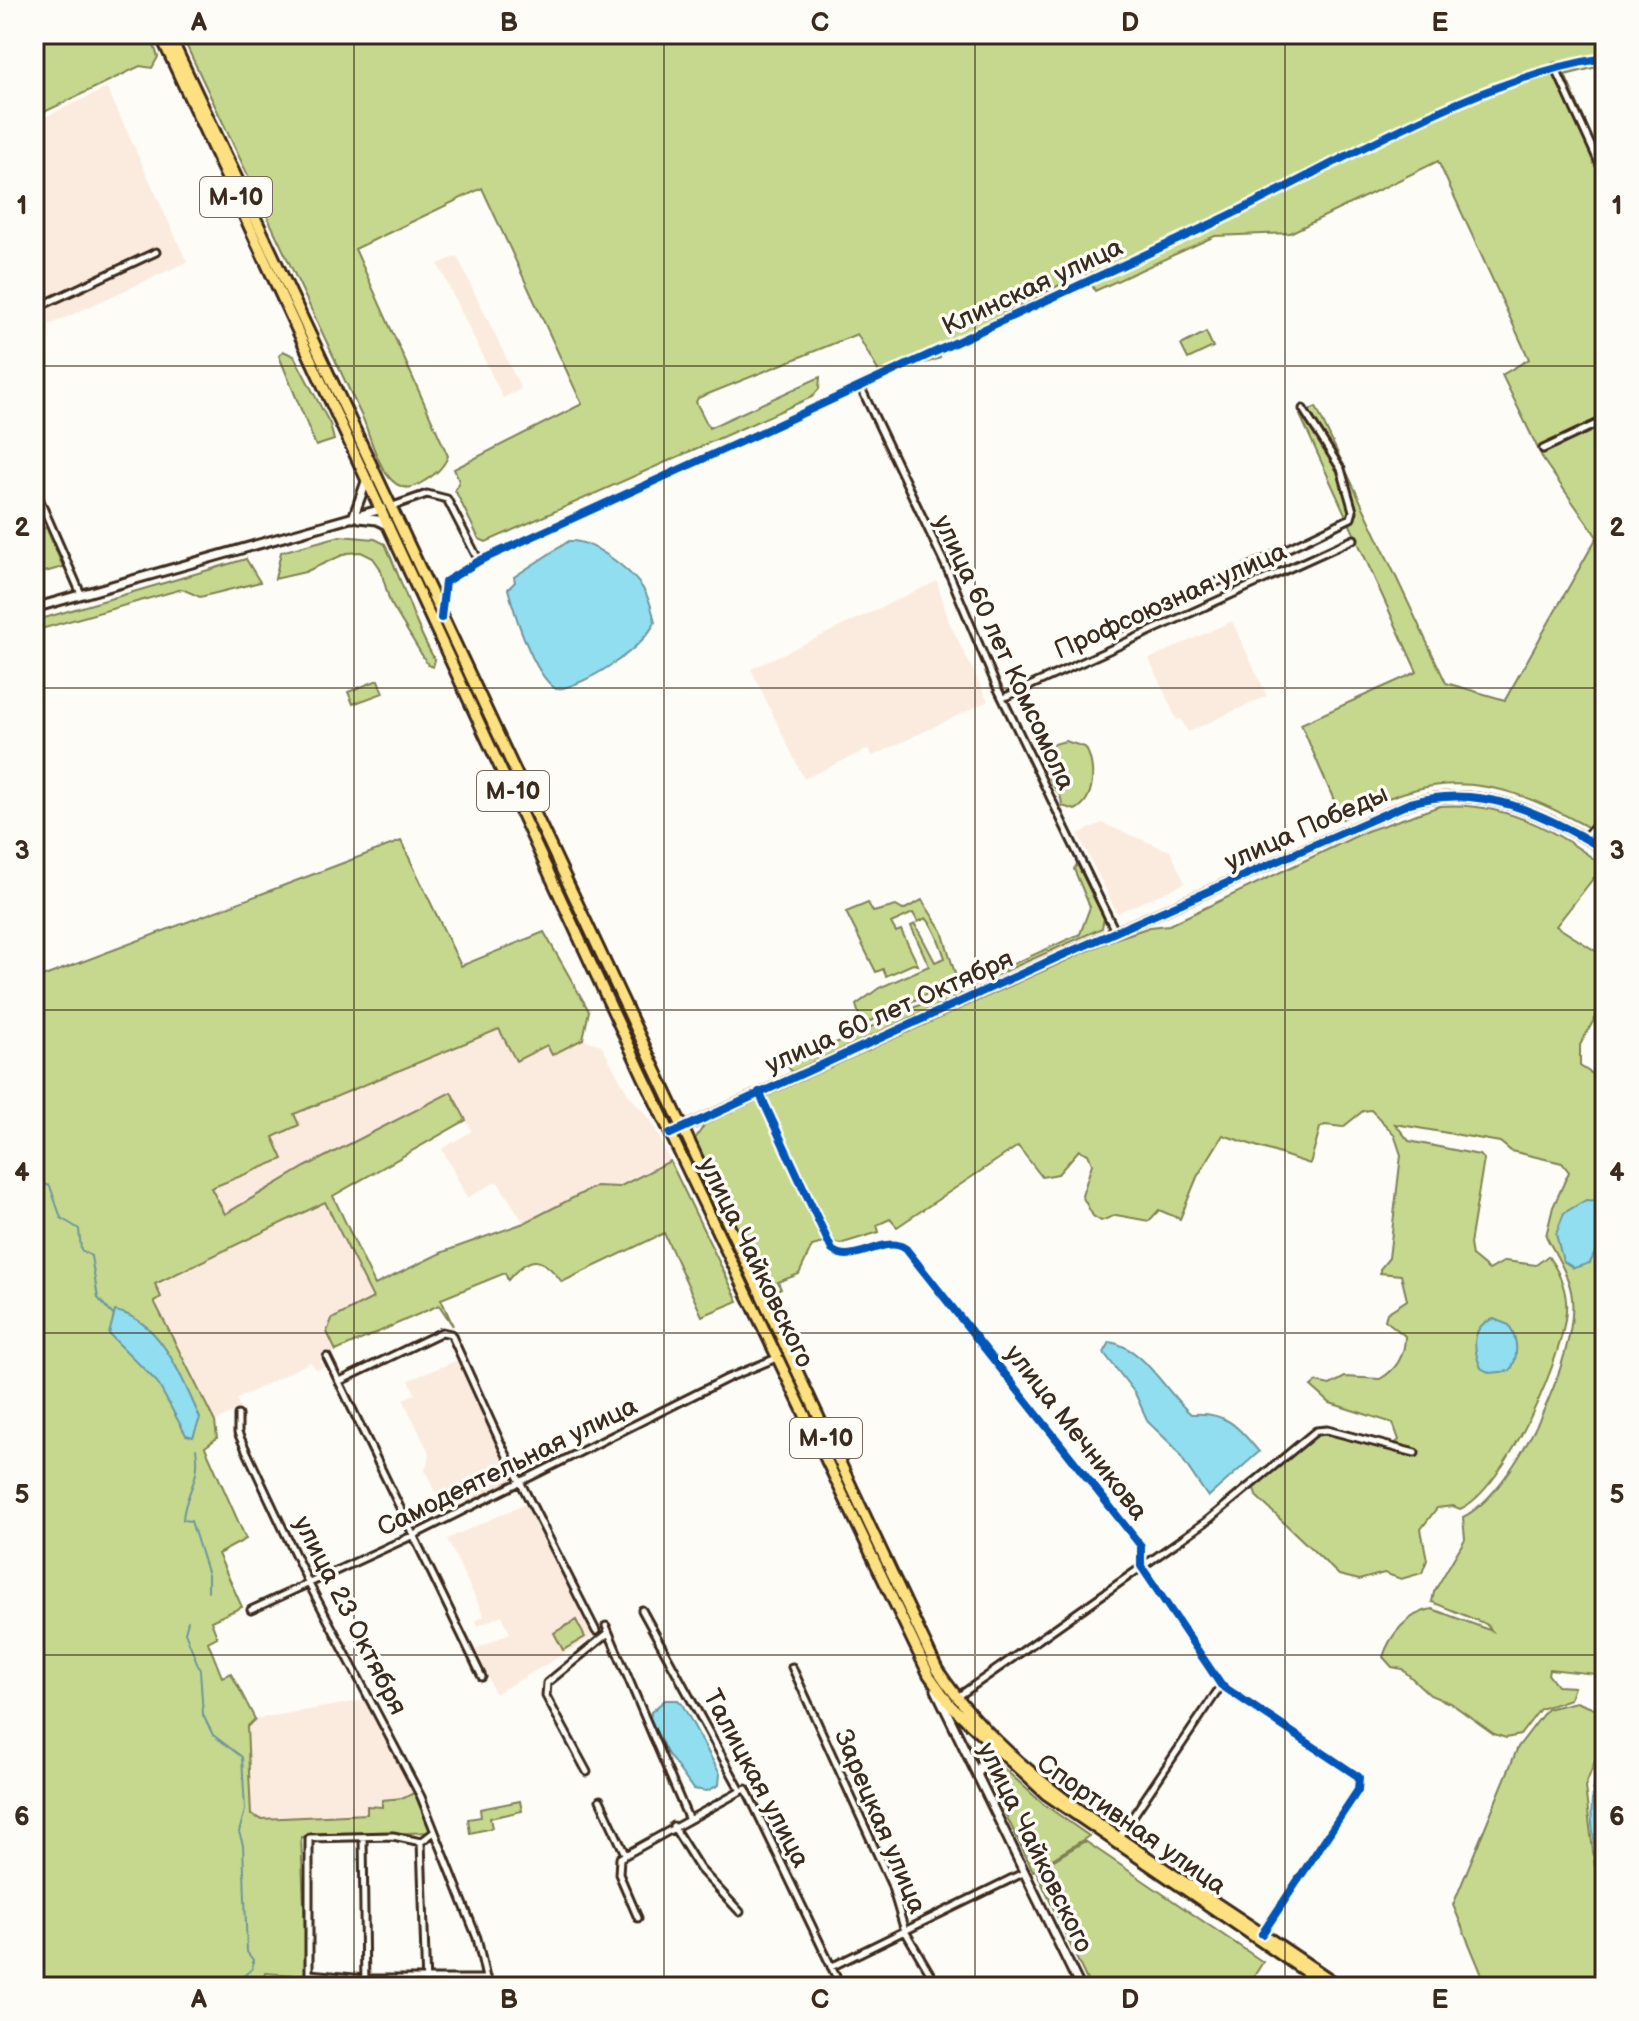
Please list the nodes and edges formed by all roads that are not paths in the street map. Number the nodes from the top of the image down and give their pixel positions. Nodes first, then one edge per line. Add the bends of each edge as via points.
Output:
1 (160, 34) edge
2 (169, 34) edge
3 (1605, 58) edge
4 (1555, 67) junction
5 (1605, 176) edge
6 (156, 252) dead end
7 (34, 309) edge
8 (861, 388) junction
9 (1303, 409) dead end
10 (1605, 420) edge
11 (1543, 449) dead end
12 (367, 477) junction
13 (34, 487) edge
14 (386, 508) junction
15 (353, 518) junction
16 (391, 527) junction
17 (1354, 539) dead end
18 (479, 561) junction
19 (81, 594) junction
20 (34, 608) edge
21 (441, 618) junction
22 (1119, 629) dead end
23 (1003, 698) junction
24 (1605, 818) edge
25 (1584, 837) junction
26 (1605, 850) edge
27 (1115, 931) junction
28 (759, 1092) junction
29 (681, 1129) junction
30 (670, 1134) junction
31 (327, 1357) dead end
32 (780, 1357) junction
33 (340, 1381) junction
34 (238, 1415) dead end
35 (1415, 1453) dead end
36 (520, 1483) junction
37 (416, 1534) junction
38 (1141, 1566) junction
39 (309, 1584) junction
40 (251, 1610) dead end
41 (642, 1610) dead end
42 (596, 1631) dead end
43 (792, 1667) dead end
44 (929, 1675) junction
45 (482, 1677) dead end
46 (945, 1682) joint
47 (1221, 1685) junction
48 (952, 1699) junction
49 (994, 1743) junction
50 (587, 1772) dead end
51 (978, 1774) junction
52 (741, 1791) junction
53 (600, 1800) dead end
54 (688, 1818) junction
55 (673, 1826) junction
56 (434, 1832) junction
57 (363, 1837) junction
58 (1119, 1838) junction
59 (421, 1842) junction
60 (625, 1854) junction
61 (1026, 1872) junction
62 (740, 1912) dead end
63 (638, 1918) dead end
64 (905, 1931) junction
65 (1262, 1934) junction
66 (831, 1967) junction
67 (426, 1978) junction
68 (365, 1979) junction
69 (487, 1979) junction
70 (365, 1987) edge
71 (426, 1987) edge
72 (488, 1987) edge
73 (841, 1987) edge
74 (938, 1987) edge
75 (1080, 1987) edge
76 (1328, 1987) edge
77 (1341, 1987) edge

1 - 12 highway, М-10
2 - 14 highway, М-10
3 - 4 street, Клинская улица
4 - 5 street
4 - 8 street, Клинская улица via 1407,127
6 - 7 street
8 - 18 street, Клинская улица
8 - 23 street, улица 60 лет Комсомола
9 - 22 street via 1341,469 1351,518
10 - 11 street
12 - 14 highway, М-10
12 - 15 street
13 - 19 street
14 - 15 street
14 - 16 highway, улица Чайковского / М-10
14 - 18 street via 427,494 447,499
14 - 21 highway, улица Чайковского / М-10
15 - 16 street via 371,518
15 - 19 street
16 - 30 highway, улица Чайковского / М-10
17 - 23 street, Профсоюзная улица
18 - 21 street, Клинская улица via 445,582
19 - 20 street
21 - 29 highway, улица Чайковского / М-10
23 - 27 street, улица 60 лет Комсомола
24 - 25 street
25 - 26 street, улица Победы
25 - 27 street, улица Победы via 1504,801 1436,797 1381,814
27 - 28 street, улица 60 лет Октября
28 - 29 street, улица 60 лет Октября
28 - 38 street, улица Мечникова via 832,1250 841,1255 894,1245 906,1249 1141,1546
29 - 30 street, улица 60 лет Октября
29 - 46 highway, улица Чайковского / М-10 via 899,1595
30 - 32 highway, улица Чайковского / М-10
31 - 33 street
32 - 36 street, Самодеятельная улица
32 - 44 highway, улица Чайковского / М-10
33 - 36 street via 449,1332
33 - 37 street
34 - 39 street, улица 23 Октября via 238,1433
35 - 38 street via 1316,1431 1207,1521
36 - 37 street, Самодеятельная улица
36 - 42 street
37 - 39 street, Самодеятельная улица
37 - 45 street
38 - 47 street, улица Мечникова
38 - 48 street
39 - 40 street, Самодеятельная улица
39 - 56 street, улица 23 Октября via 372,1699
41 - 52 street, Талицкая улица
43 - 64 street, Зарецкая улица via 891,1884
44 - 48 highway, Спортивная улица / М-10
44 - 51 street, улица Чайковского
46 - 48 highway, Спортивная улица / М-10
47 - 58 street
47 - 65 street, улица Мечникова via 1360,1780
48 - 49 highway, Спортивная улица / М-10
49 - 51 street
49 - 58 highway, Спортивная улица / М-10
49 - 76 highway, Спортивная улица / М-10 via 1075,1816
50 - 54 street via 546,1696 547,1683 607,1630
51 - 61 street, улица Чайковского
52 - 54 street
52 - 66 street, Талицкая улица via 746,1789
53 - 60 street
54 - 55 street
55 - 60 street
55 - 62 street via 700,1869
56 - 59 street
56 - 69 street via 477,1938
57 - 59 street
57 - 68 street
57 - 68 street via 309,1838 306,1848 309,1974
58 - 65 highway, Спортивная улица / М-10
59 - 67 street
60 - 63 street via 618,1868
61 - 64 street
61 - 75 street, улица Чайковского
64 - 66 street
64 - 74 street, Зарецкая улица
65 - 77 highway, Спортивная улица / М-10
66 - 73 street, Талицкая улица
67 - 68 street
67 - 69 street
67 - 71 street
68 - 70 street
69 - 72 street

